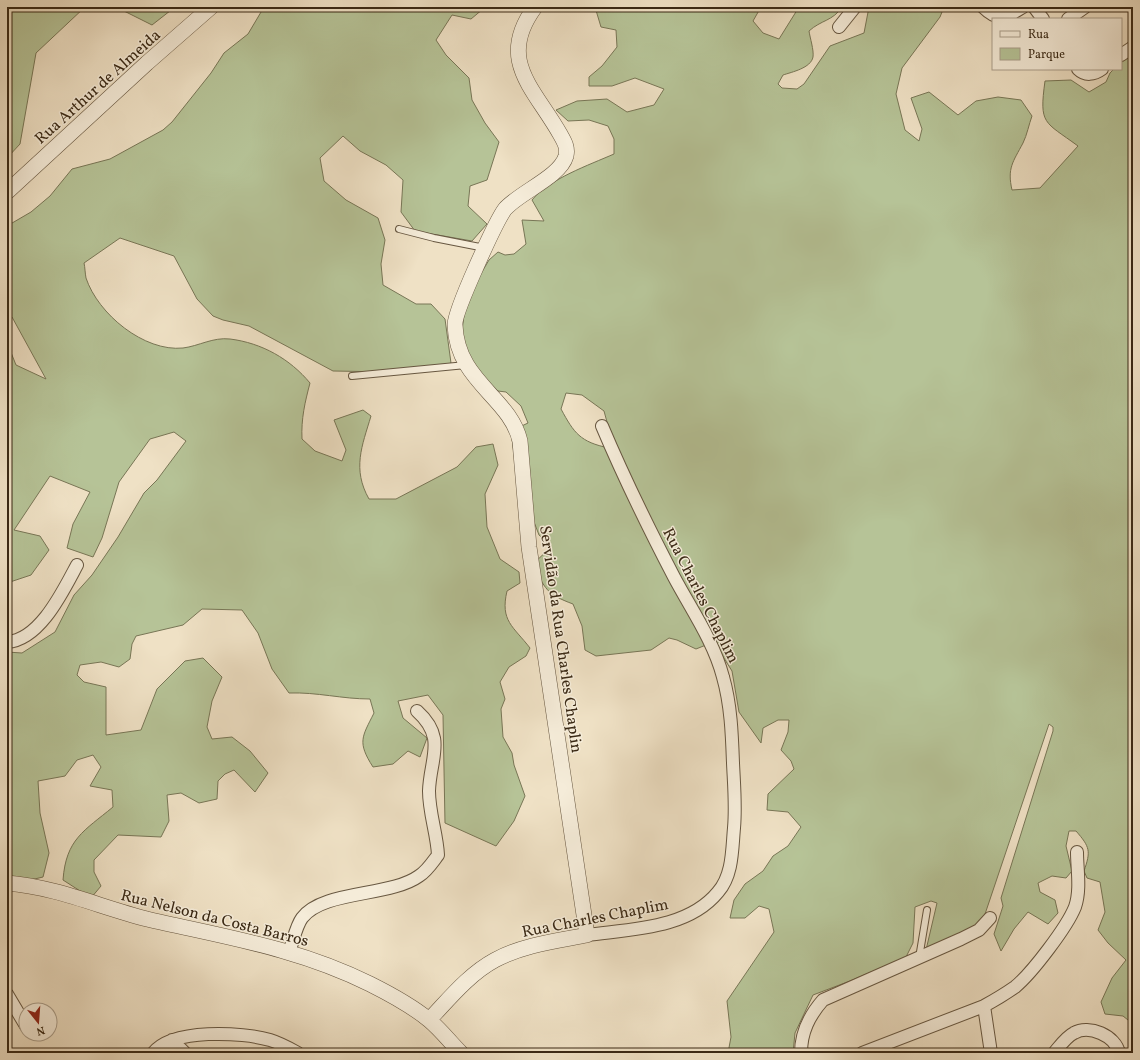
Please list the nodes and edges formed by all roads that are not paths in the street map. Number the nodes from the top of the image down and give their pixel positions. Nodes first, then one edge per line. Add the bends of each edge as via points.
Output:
1 (211, 7) edge
2 (536, 7) edge
3 (855, 7) edge
4 (983, 7) edge
5 (1024, 7) edge
6 (1034, 7) edge
7 (1085, 7) edge
8 (1042, 18) edge
9 (1069, 18) edge
10 (840, 27) dead end
11 (1133, 47) edge
12 (1122, 55) edge
13 (1079, 70) edge
14 (1100, 70) edge
15 (7, 192) edge
16 (399, 229) dead end
17 (486, 248) junction
18 (466, 365) junction
19 (352, 376) dead end
20 (602, 426) dead end
21 (77, 565) dead end
22 (7, 642) edge
23 (417, 711) dead end
24 (1077, 852) dead end
25 (7, 883) edge
26 (928, 910) dead end
27 (990, 918) dead end
28 (587, 935) junction
29 (289, 952) junction
30 (919, 959) junction
31 (7, 994) edge
32 (984, 1006) junction
33 (18, 1013) edge
34 (429, 1020) junction
35 (172, 1040) junction
36 (152, 1053) edge
37 (185, 1053) edge
38 (298, 1053) edge
39 (461, 1053) edge
40 (801, 1053) edge
41 (862, 1053) edge
42 (991, 1053) edge
43 (1054, 1053) edge
44 (1119, 1053) edge

1 - 15 street, Rua Arthur de Almeida
2 - 17 street, Servidão da Rua Charles Chaplin via 520,33 519,58 523,74 564,141 566,155 555,172 505,210
3 - 10 street
4 - 5 street via 990,14 1003,17
6 - 8 street
7 - 9 street
11 - 12 street
13 - 14 street via 1085,74
16 - 17 lane
17 - 18 street, Servidão da Rua Charles Chaplin via 463,296 455,323 457,341
18 - 19 lane
18 - 28 street, Servidão da Rua Charles Chaplin via 512,421 520,441 529,546
20 - 28 street, Rua Charles Chaplim via 646,525 716,656 727,695 736,812 729,872 718,892 700,908 683,918 654,926
21 - 22 street via 56,602 36,628 24,638
23 - 29 street via 430,724 435,742 430,791 438,855 419,876 400,884 314,906 301,919
24 - 32 street via 1078,892 1075,906 1064,928 1016,986
25 - 29 street, Rua Nelson da Costa Barros via 36,886 147,918 245,939
26 - 30 lane
27 - 30 street via 979,930
28 - 34 street, Rua Charles Chaplim via 520,949 495,960 475,974
29 - 34 street, Rua Nelson da Costa Barros via 356,977 390,994
30 - 40 street via 823,1000 806,1024 801,1041
31 - 33 street
32 - 41 street
32 - 42 street
34 - 39 street, Rua Nelson da Costa Barros
35 - 36 street
35 - 37 street
35 - 38 street via 204,1034 243,1036 270,1040
43 - 44 street via 1073,1033 1086,1029 1115,1042

